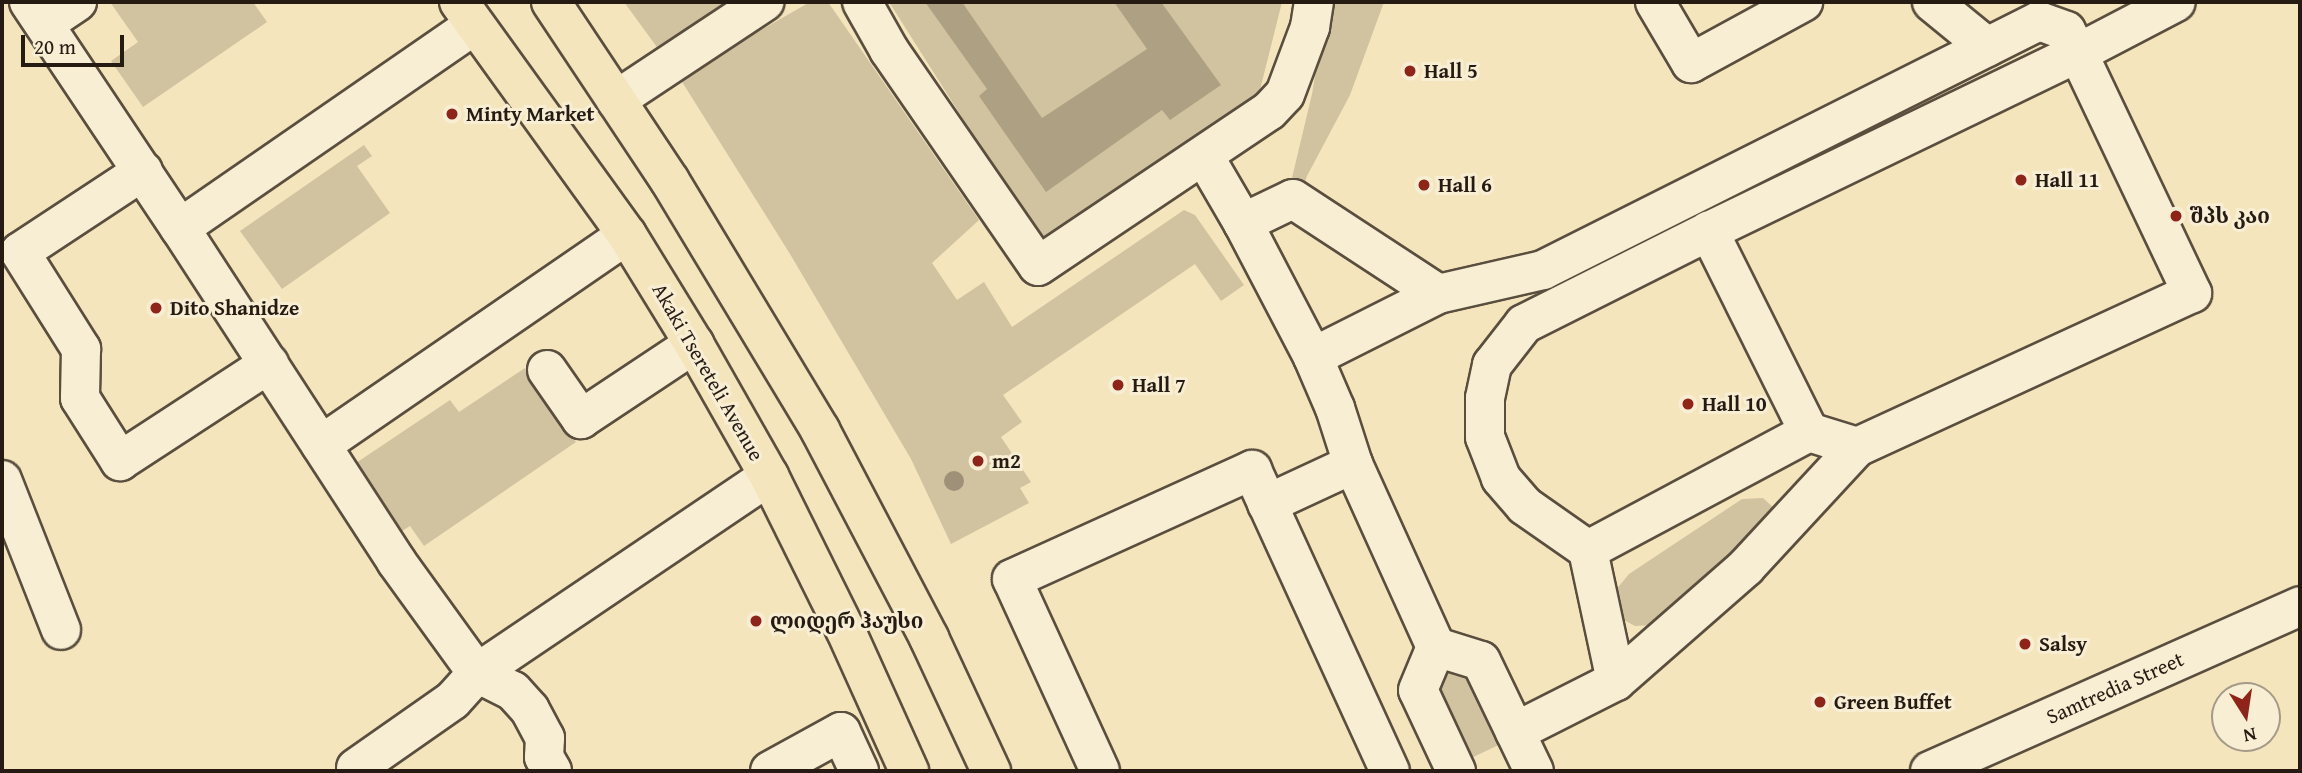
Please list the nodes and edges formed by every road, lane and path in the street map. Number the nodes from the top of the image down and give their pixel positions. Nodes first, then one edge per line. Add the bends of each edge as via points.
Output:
1 (77, 2) edge
2 (551, 2) edge
3 (764, 2) edge
4 (862, 2) edge
5 (1314, 2) edge
6 (1655, 2) edge
7 (1803, 2) edge
8 (1932, 2) edge
9 (2176, 2) edge
10 (37, 13) edge
11 (467, 14) edge
12 (1987, 47) junction
13 (2078, 53) junction
14 (616, 100) junction
15 (1204, 156) junction
16 (143, 171) junction
17 (1243, 223) junction
18 (180, 228) junction
19 (1709, 231) junction
20 (627, 235) junction
21 (8, 261) edge
22 (1438, 294) junction
23 (694, 344) junction
24 (1313, 357) junction
25 (269, 364) junction
26 (547, 370) dead end
27 (1809, 432) junction
28 (321, 445) junction
29 (1857, 447) junction
30 (1353, 464) junction
31 (769, 476) junction
32 (2, 480) edge
33 (1267, 503) junction
34 (1588, 550) junction
35 (2300, 606) edge
36 (61, 630) dead end
37 (1436, 647) junction
38 (477, 673) junction
39 (1616, 681) junction
40 (1515, 732) junction
41 (897, 767) edge
42 (1953, 767) edge
43 (356, 768) dead end
44 (552, 771) edge
45 (770, 771) edge
46 (859, 771) edge
47 (990, 771) edge
48 (1100, 771) edge
49 (1390, 771) edge
50 (1456, 771) edge
51 (1534, 771) edge

1 - 10 street
2 - 14 main road
3 - 14 street
4 - 15 street via 894,57 1038,265
5 - 15 street via 1310,27 1285,94 1269,111
6 - 7 street via 1690,63
8 - 12 street
9 - 13 street
10 - 16 street
11 - 18 street
11 - 20 main road, Akaki Tsereteli Avenue
12 - 13 street via 2039,21 2066,31
12 - 22 street via 1544,270
13 - 19 street
13 - 29 street via 2192,293
14 - 47 main road via 723,265 820,430 929,638
15 - 17 street
16 - 18 street
16 - 21 street
17 - 22 street via 1293,199
17 - 24 street
18 - 25 street
19 - 27 street
19 - 34 street via 1524,324 1492,365 1485,398 1485,437 1501,478 1525,506
20 - 23 main road, Akaki Tsereteli Avenue
20 - 28 street
21 - 25 street via 80,349 80,398 120,461
22 - 24 street
23 - 26 street via 581,419
23 - 31 main road, Akaki Tsereteli Avenue
24 - 30 street
25 - 28 street
27 - 29 street
27 - 34 street
28 - 38 street via 396,561
29 - 39 street via 1746,567
30 - 33 street
30 - 37 street
31 - 38 street
31 - 41 main road, Akaki Tsereteli Avenue via 845,629
32 - 36 street
33 - 48 street via 1252,470 1012,579
33 - 49 street
34 - 39 street
35 - 42 street, Samtredia Street
37 - 40 street via 1481,661
37 - 50 street via 1418,690
38 - 43 street via 453,700
38 - 44 street via 513,691 530,710 545,738 544,757
39 - 40 street
40 - 51 street
45 - 46 street via 841,732

